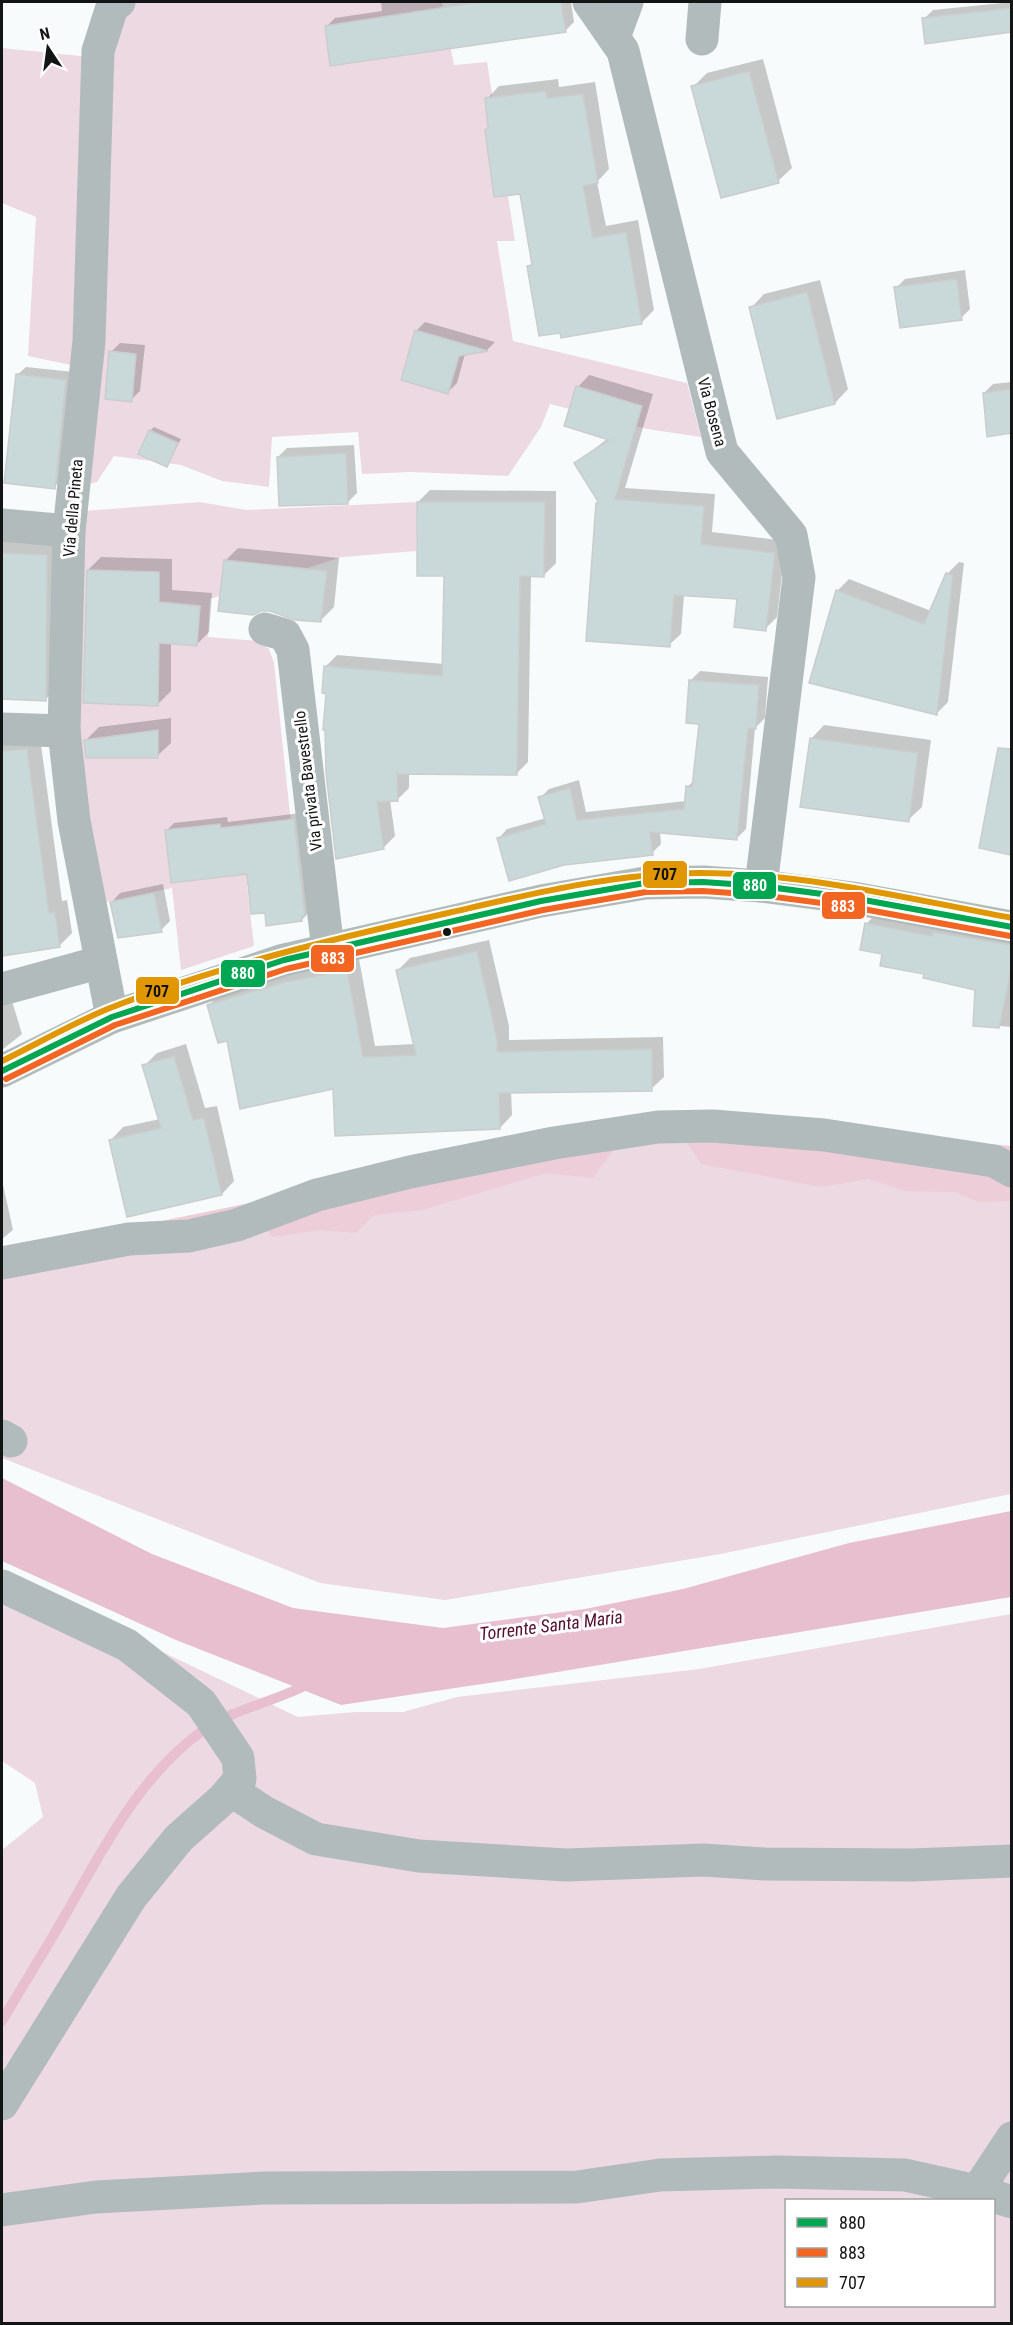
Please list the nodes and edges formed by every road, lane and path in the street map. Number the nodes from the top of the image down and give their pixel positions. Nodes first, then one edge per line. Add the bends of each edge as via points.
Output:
1 (119, 2) edge
2 (589, 2) edge
3 (627, 2) edge
4 (705, 2) edge
5 (614, 37) junction
6 (702, 39) dead end
7 (2, 525) edge
8 (69, 531) junction
9 (265, 629) dead end
10 (2, 729) edge
11 (64, 731) junction
12 (761, 886) junction
13 (1011, 927) edge
14 (328, 950) junction
15 (101, 963) junction
16 (2, 989) edge
17 (112, 1017) junction
18 (2, 1071) edge
19 (1011, 1171) edge
20 (2, 1263) edge
21 (2, 1586) edge
22 (231, 1790) junction
23 (1011, 1861) edge
24 (2, 2104) edge
25 (1011, 2138) edge
26 (977, 2191) junction
27 (1011, 2202) edge
28 (2, 2210) edge

1 - 8 street, Via della Pineta via 112,7 99,51 89,341
2 - 5 street, Via Bosena
3 - 5 street
4 - 6 street
5 - 12 street, Via Bosena via 623,51 722,452 791,535 799,577
7 - 8 street
8 - 11 street, Via della Pineta
9 - 14 street, Via privata Bavestrello via 285,635 292,650
10 - 11 street
11 - 15 street, Via della Pineta via 74,821
12 - 13 street via 853,898
12 - 14 street via 645,883 541,901
14 - 17 street via 284,960
15 - 16 street
15 - 17 street, Via della Pineta
17 - 18 street
19 - 20 street via 993,1161 824,1135 713,1126 658,1127 410,1172 317,1195 237,1225 189,1236 129,1239
21 - 22 street via 127,1645 201,1703 238,1758 240,1779
22 - 23 street via 316,1839 419,1856 566,1865 704,1860 912,1865
22 - 24 street via 179,1838 131,1897
25 - 26 street
26 - 27 street
26 - 28 street via 905,2175 778,2172 660,2175 577,2187 264,2188 96,2197

